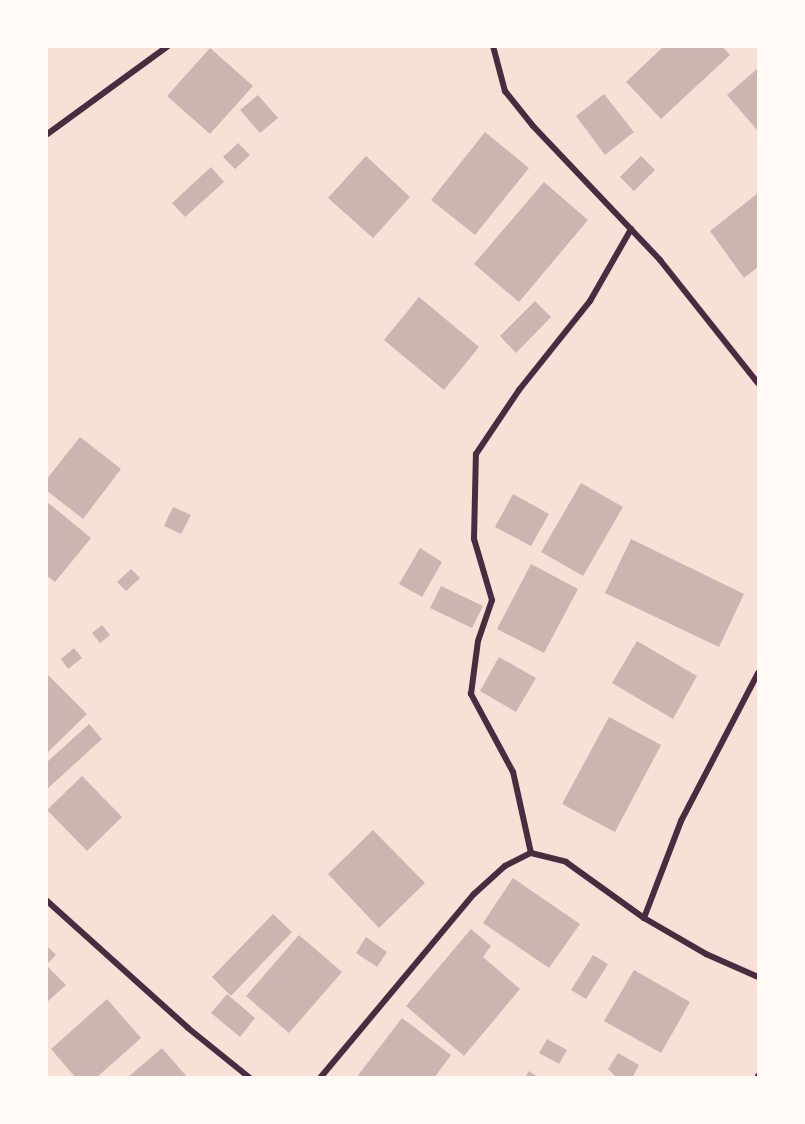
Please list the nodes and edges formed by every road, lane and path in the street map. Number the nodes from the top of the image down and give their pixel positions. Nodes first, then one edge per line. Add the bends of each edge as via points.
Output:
1 (168, 46) edge
2 (493, 46) edge
3 (46, 135) edge
4 (631, 229) junction
5 (759, 383) edge
6 (759, 673) edge
7 (531, 853) junction
8 (46, 900) edge
9 (644, 918) junction
10 (759, 977) edge
11 (250, 1077) edge
12 (320, 1077) edge

1 - 3 street
2 - 4 street via 505,91
4 - 5 street
4 - 7 street via 590,301 519,390 476,454 474,539 492,600 478,641 471,694 513,772
6 - 9 street via 681,821
7 - 9 street via 566,862
7 - 12 street via 505,866 474,894
8 - 11 street via 188,1028
9 - 10 street via 706,954

